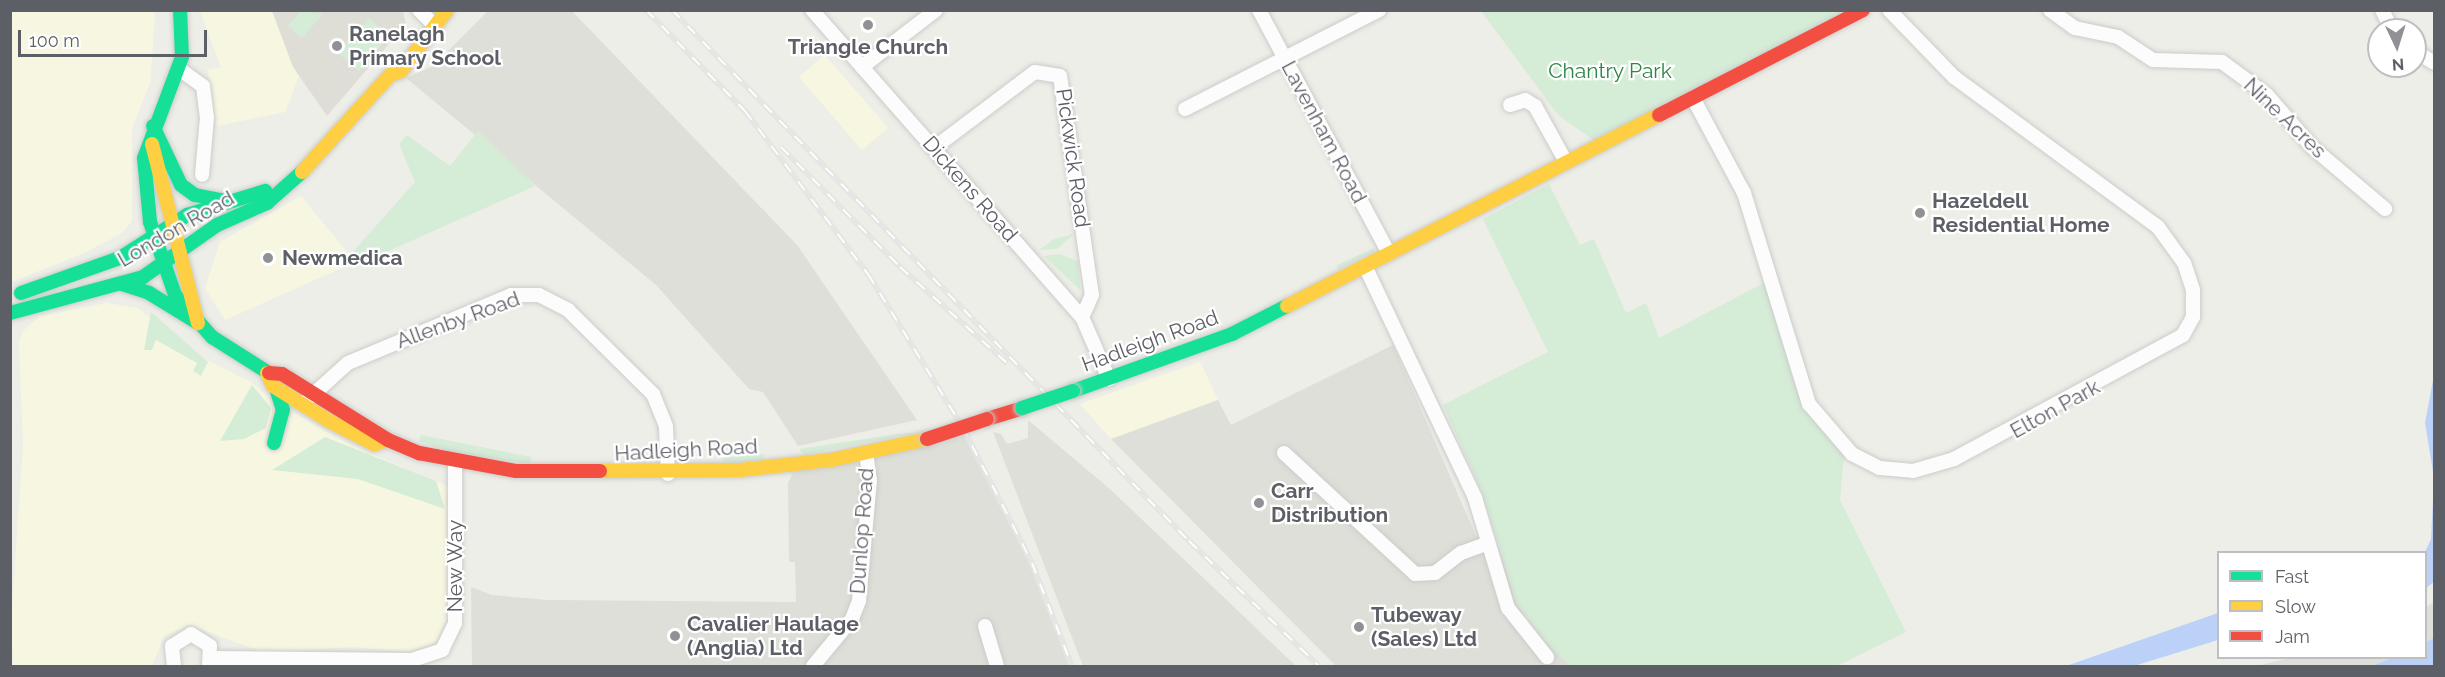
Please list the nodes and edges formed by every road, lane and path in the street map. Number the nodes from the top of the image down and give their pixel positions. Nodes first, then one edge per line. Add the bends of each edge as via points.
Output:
1 (180, 10) edge
2 (419, 10) edge
3 (447, 10) edge
4 (812, 10) edge
5 (936, 10) edge
6 (1259, 10) edge
7 (1379, 10) edge
8 (1863, 10) edge
9 (1889, 10) edge
10 (2049, 10) edge
11 (431, 29) junction
12 (1285, 59) junction
13 (862, 67) junction
14 (178, 68) junction
15 (1693, 98) junction
16 (1510, 105) dead end
17 (1185, 109) dead end
18 (153, 133) junction
19 (934, 148) junction
20 (1566, 162) junction
21 (202, 175) dead end
22 (286, 185) junction
23 (227, 201) junction
24 (2385, 209) dead end
25 (173, 222) junction
26 (153, 238) junction
27 (182, 249) junction
28 (1389, 253) junction
29 (162, 264) junction
30 (1365, 266) junction
31 (122, 284) junction
32 (10, 296) edge
33 (10, 313) edge
34 (1082, 317) junction
35 (198, 323) junction
36 (267, 373) junction
37 (331, 376) junction
38 (1109, 379) junction
39 (276, 388) junction
40 (312, 393) junction
41 (324, 401) junction
42 (304, 406) junction
43 (317, 415) junction
44 (388, 440) junction
45 (274, 442) dead end
46 (866, 453) junction
47 (1284, 453) dead end
48 (455, 463) junction
49 (668, 474) junction
50 (1488, 543) junction
51 (985, 626) dead end
52 (1547, 657) dead end
53 (210, 662) edge
54 (174, 666) edge
55 (813, 666) edge
56 (997, 666) edge

1 - 14 street, Hadleigh Road via 183,50
2 - 11 street
3 - 11 street, London Road
4 - 13 street, Dickens Road
5 - 13 street
6 - 12 street, Lavenham Road
7 - 12 street
8 - 15 street, Hadleigh Road
9 - 15 street, Elton Park via 1954,77 2158,227 2184,263 2193,290 2193,317 2183,335 1954,459 1912,471 1880,468 1852,454 1809,404 1744,193
10 - 24 street, Nine Acres via 2075,28 2118,37 2166,63 2205,58 2230,67
11 - 22 street, London Road via 414,36 391,62 390,75
12 - 17 street
12 - 28 street, Lavenham Road
13 - 19 street, Dickens Road
14 - 18 street, Hadleigh Road
14 - 21 street via 203,86 207,117
15 - 20 street, Hadleigh Road
16 - 20 street via 1525,100 1535,106
18 - 23 street via 181,185 195,195
18 - 25 street
18 - 26 street, Hadleigh Road via 144,173
19 - 34 street, Dickens Road
19 - 34 street, Pickwick Road via 1035,72 1060,76 1093,298
20 - 28 street, Hadleigh Road
22 - 23 street, London Road
22 - 27 street, London Road via 267,203 217,225
23 - 25 street, London Road
25 - 26 street, London Road
25 - 27 street
26 - 29 street, Hadleigh Road
26 - 32 street, London Road via 120,258
27 - 29 street, London Road
27 - 35 street
28 - 30 street, Hadleigh Road
29 - 31 street, London Road
29 - 35 street, Hadleigh Road via 171,291
30 - 38 street, Hadleigh Road via 1211,344
30 - 50 street via 1469,485
31 - 33 street, London Road
31 - 35 street via 149,293
34 - 38 street, Dickens Road
35 - 36 street, Hadleigh Road
36 - 39 street, Hadleigh Road
36 - 40 street, Hadleigh Road via 282,374
37 - 40 street, Allenby Road
37 - 41 street
37 - 49 street, Allenby Road via 348,363 497,301 521,294 546,296 568,310 653,394 666,427
38 - 46 street, Hadleigh Road, bridge via 927,439
39 - 42 street, Hadleigh Road
39 - 45 street via 283,410
40 - 41 street, Hadleigh Road
40 - 42 street, Allenby Road
41 - 43 street
41 - 44 street, Hadleigh Road
42 - 43 street, Hadleigh Road
43 - 44 street, Hadleigh Road via 374,444
44 - 48 street, Hadleigh Road
46 - 49 street, Hadleigh Road
46 - 55 street, Dunlop Road via 870,481 859,601 852,619
47 - 50 street via 1415,574 1435,573 1461,554
48 - 49 street, Hadleigh Road via 555,474
48 - 53 street, New Way via 455,623 442,650 412,660
50 - 52 street via 1508,608
51 - 56 street
53 - 54 street, New Way via 202,637 185,634 172,646

